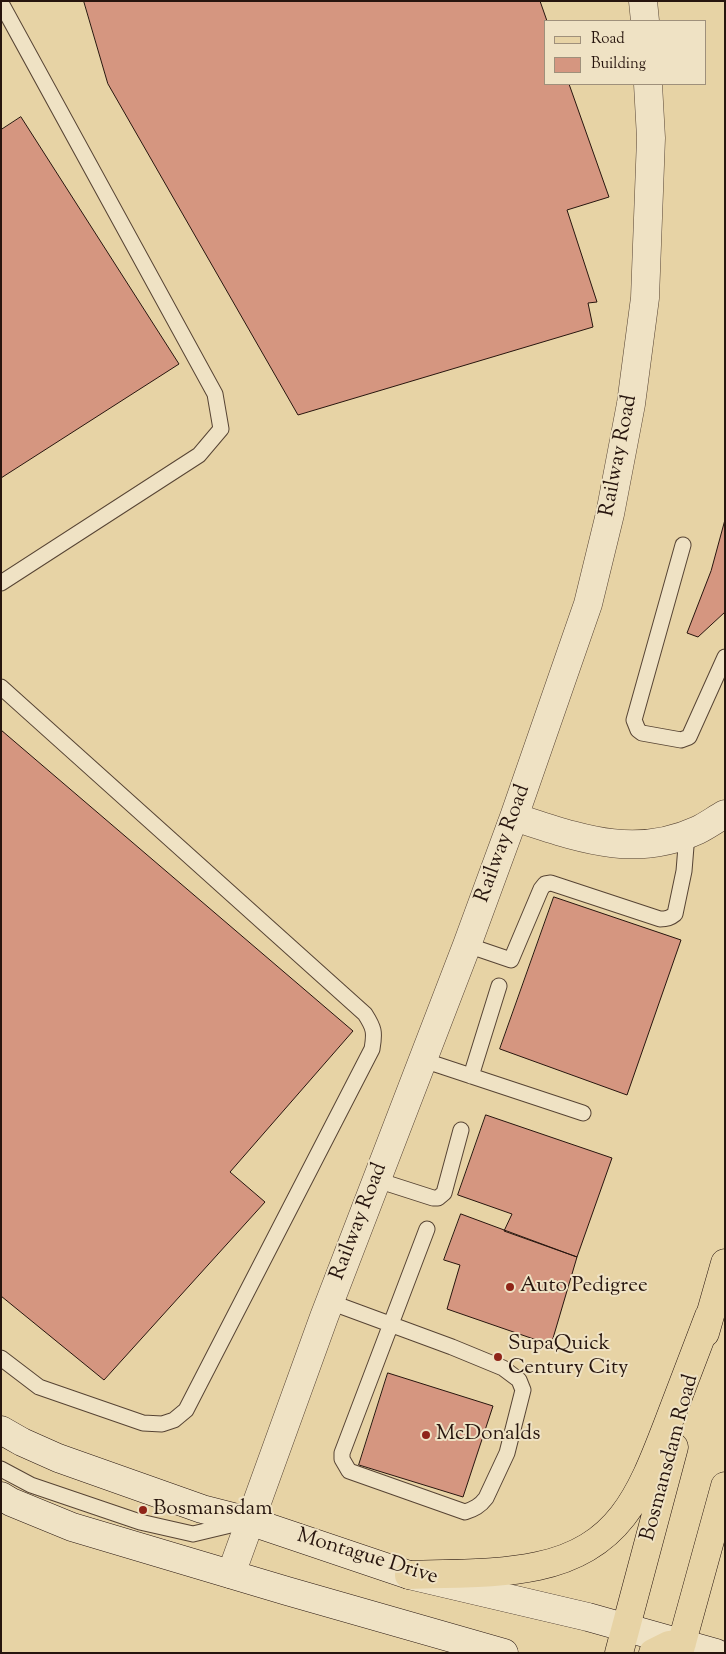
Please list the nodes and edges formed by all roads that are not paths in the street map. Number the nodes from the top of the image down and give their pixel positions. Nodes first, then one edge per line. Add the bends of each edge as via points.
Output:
1 (643, 1) edge
2 (1, 3) edge
3 (645, 20) edge
4 (648, 85) edge
5 (682, 545) dead end
6 (1, 583) edge
7 (725, 657) edge
8 (1, 687) edge
9 (725, 814) edge
10 (514, 817) junction
11 (687, 834) junction
12 (467, 945) junction
13 (499, 986) dead end
14 (423, 1060) junction
15 (471, 1076) junction
16 (583, 1113) dead end
17 (461, 1130) dead end
18 (377, 1180) junction
19 (427, 1229) dead end
20 (725, 1263) edge
21 (330, 1302) junction
22 (709, 1316) junction
23 (390, 1324) junction
24 (1, 1358) edge
25 (1, 1430) edge
26 (1, 1469) edge
27 (725, 1486) edge
28 (1, 1496) edge
29 (249, 1521) junction
30 (231, 1574) junction
31 (409, 1575) junction
32 (622, 1640) edge
33 (680, 1648) edge
34 (504, 1653) edge
35 (653, 1653) edge
36 (716, 1653) edge

1 - 3 street
2 - 6 lane via 215,394 221,429 199,456
4 - 10 street, Railway Road via 650,138 645,298 631,404 610,514 588,604
5 - 7 lane via 634,720 638,730 681,740 689,737
8 - 24 lane via 365,1014 374,1034 372,1049 186,1410 174,1420 162,1424 143,1423 38,1387
9 - 11 street
10 - 11 street via 586,840 612,844 652,844
10 - 12 street, Railway Road
11 - 12 lane via 684,871 675,914 671,917 660,919 551,883 541,888 511,960
12 - 14 street, Railway Road
13 - 15 lane
14 - 15 lane
14 - 18 street, Railway Road
15 - 16 lane
17 - 18 lane via 444,1193 438,1198
18 - 21 street, Railway Road
19 - 23 lane
20 - 22 main road, Bosmansdam Road
21 - 23 lane
21 - 29 street, Railway Road
22 - 31 main road via 649,1473 627,1512 610,1531 575,1554 537,1566
22 - 32 main road, Bosmansdam Road
23 - 23 lane via 342,1453 344,1465 349,1471 466,1512 474,1509 486,1498 506,1453 522,1384 503,1368
25 - 29 street, Montague Drive via 58,1458 202,1509
26 - 29 lane via 31,1485 140,1522 193,1534
27 - 33 main road
28 - 30 street via 72,1527
29 - 30 street, Railway Road
29 - 31 street, Montague Drive
30 - 34 street
31 - 32 street, Montague Drive
32 - 33 street, Montague Drive
33 - 35 main road via 669,1645
33 - 36 street, Montague Drive

